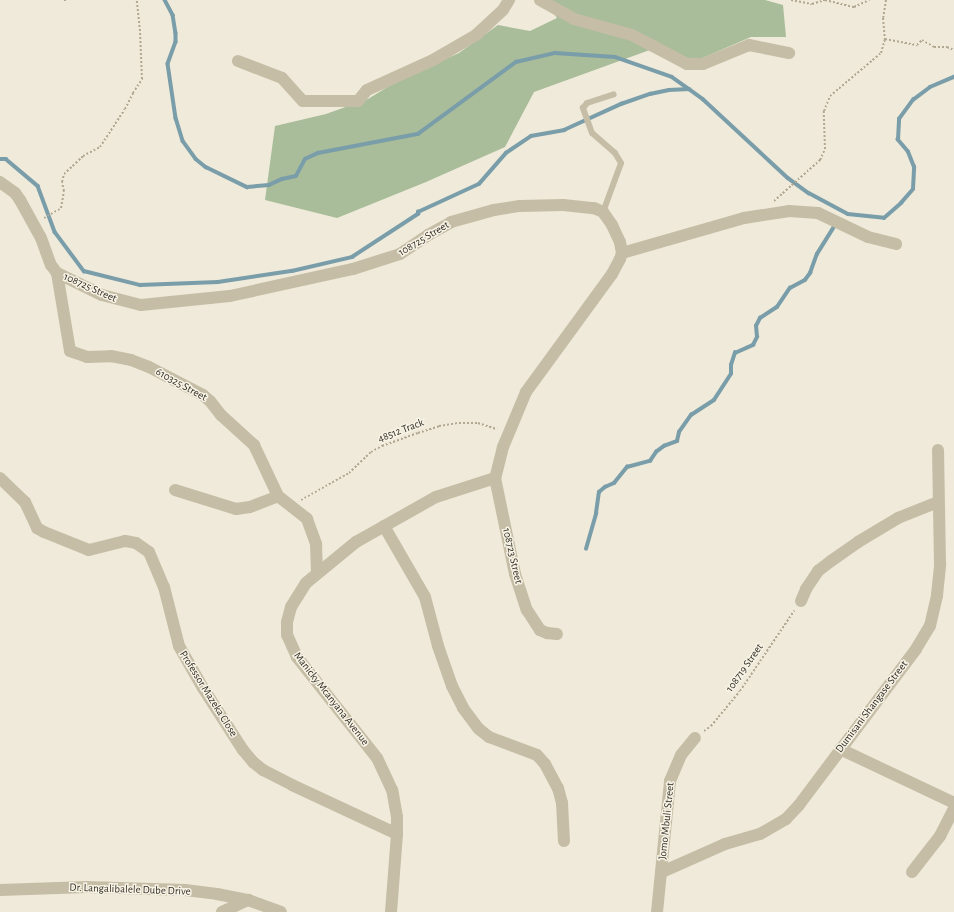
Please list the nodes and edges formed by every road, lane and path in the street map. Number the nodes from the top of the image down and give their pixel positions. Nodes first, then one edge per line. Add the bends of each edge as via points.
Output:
1 (137, 0) edge
2 (509, 0) edge
3 (540, 0) edge
4 (792, 0) edge
5 (869, 0) edge
6 (886, 0) edge
7 (885, 39) junction
8 (954, 50) edge
9 (789, 53) dead end
10 (238, 60) dead end
11 (614, 94) dead end
12 (0, 182) edge
13 (786, 192) dead end
14 (603, 212) junction
15 (40, 221) dead end
16 (896, 244) dead end
17 (622, 253) junction
18 (57, 273) junction
19 (508, 433) junction
20 (938, 450) dead end
21 (0, 478) edge
22 (495, 478) junction
23 (175, 490) dead end
24 (278, 496) junction
25 (938, 502) junction
26 (295, 509) junction
27 (384, 526) junction
28 (317, 573) junction
29 (800, 601) joint
30 (557, 634) dead end
31 (695, 738) joint
32 (840, 749) junction
33 (954, 803) edge
34 (954, 809) edge
35 (397, 834) junction
36 (564, 841) dead end
37 (662, 872) junction
38 (912, 872) dead end
39 (0, 890) edge
40 (248, 900) junction
41 (222, 912) edge
42 (281, 912) edge
43 (391, 912) edge
44 (657, 912) edge

1 - 15 path via 142,79 100,147 83,156 64,174 61,208
2 - 10 street via 503,10 476,35 433,60 367,90 358,100 303,101 282,78
3 - 9 street via 574,19 632,35 688,64 703,64 749,46
4 - 5 path via 812,4 825,0 854,7
6 - 7 path via 883,18
7 - 8 path via 918,46 922,40 934,47
7 - 13 path via 881,53 830,96 824,111 825,149 820,160
11 - 14 lane via 587,103 583,108 589,128 621,162
12 - 18 street, 108725 Street via 20,200
14 - 17 street via 616,233
14 - 18 street, 108725 Street via 594,208 563,205 520,206 494,210 451,222 407,251 375,263 308,280 196,301 130,304 89,290
16 - 17 street via 868,237 818,214 789,211 744,218
17 - 19 street via 612,274 531,384
18 - 24 street, 610325 Street via 70,351 87,357 111,356 131,360 203,395 254,445
19 - 22 street
19 - 26 path, 48512 Track via 478,423 439,426 425,430 372,452 349,473 303,498
20 - 25 street, Dumisani Shangase Street
21 - 35 street, Professor Mazeka Close via 25,502 37,528 44,532 89,550 125,541 136,543 149,552 164,587 179,646 203,688 253,762 292,785
22 - 27 street, Manicky Mcanyana Avenue via 436,497
22 - 30 street, 108723 Street via 515,574 526,610 540,630
23 - 24 street via 236,509 250,507
24 - 26 street, 610325 Street
25 - 29 street via 898,518 831,561 818,571
25 - 32 street, Dumisani Shangase Street via 940,564 934,614 930,626 916,649
26 - 28 street, 610325 Street via 307,518 311,526 316,544
27 - 28 street, Manicky Mcanyana Avenue via 356,542
27 - 36 street via 425,597 444,664 463,708 479,729 489,737 537,755 545,764 558,788 562,803
28 - 35 street, Manicky Mcanyana Avenue via 297,595 291,607 286,622 287,635 297,657 377,758 392,790
29 - 31 path, 108719 Street via 740,691 711,726
31 - 37 street, Jomo Mbuli Street via 681,755 670,781
32 - 33 street
32 - 37 street, Dumisani Shangase Street via 799,805 776,826 760,834 725,844
34 - 38 street via 940,836
35 - 43 street, Manicky Mcanyana Avenue
37 - 44 street, Jomo Mbuli Street
39 - 40 street, Dr. Langalibalele Dube Drive via 146,888 217,894
40 - 41 street
40 - 42 street, Dr. Langalibalele Dube Drive

